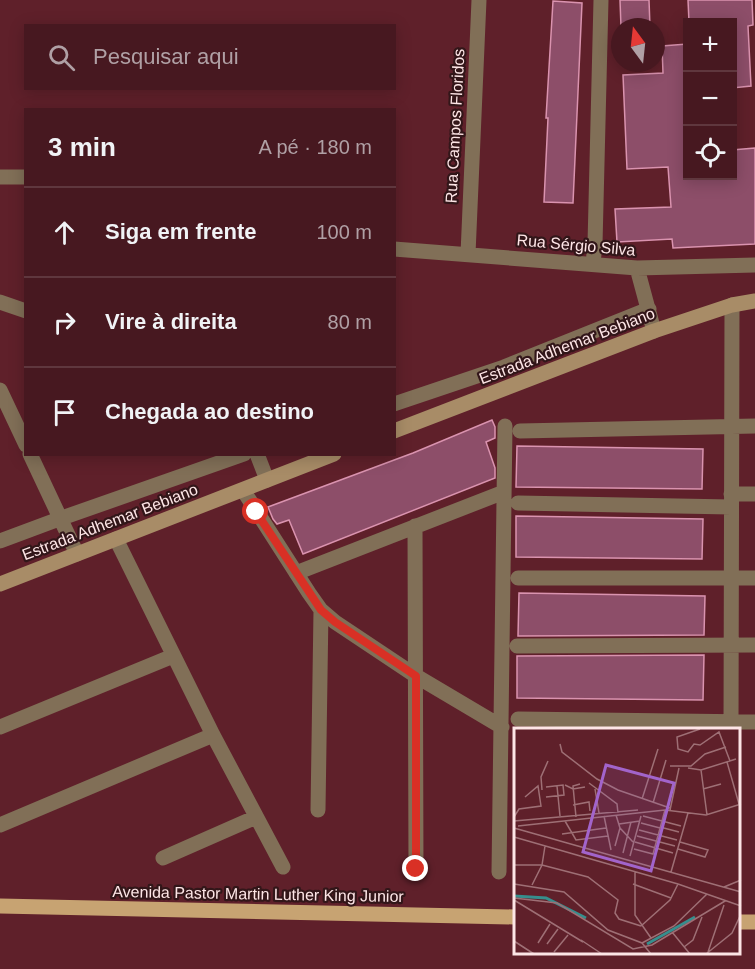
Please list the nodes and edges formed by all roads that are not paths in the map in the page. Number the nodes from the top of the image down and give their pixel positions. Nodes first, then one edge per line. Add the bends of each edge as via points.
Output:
1 (479, 0) edge
2 (601, 0) edge
3 (0, 177) edge
4 (24, 177) edge
5 (396, 249) edge
6 (468, 254) junction
7 (593, 264) junction
8 (755, 265) edge
9 (637, 268) junction
10 (755, 301) edge
11 (0, 302) edge
12 (732, 305) junction
13 (649, 309) junction
14 (24, 310) edge
15 (654, 331) junction
16 (0, 390) edge
17 (396, 403) edge
18 (505, 426) dead end
19 (730, 426) junction
20 (755, 426) edge
21 (396, 430) edge
22 (520, 431) dead end
23 (24, 441) edge
24 (31, 456) edge
25 (238, 456) edge
26 (258, 456) edge
27 (329, 456) edge
28 (267, 480) junction
29 (243, 489) junction
30 (504, 492) junction
31 (755, 494) edge
32 (731, 500) junction
33 (518, 503) dead end
34 (59, 519) junction
35 (415, 526) junction
36 (116, 539) junction
37 (0, 541) edge
38 (77, 554) junction
39 (296, 573) junction
40 (518, 578) dead end
41 (732, 578) junction
42 (755, 578) edge
43 (0, 584) edge
44 (321, 610) junction
45 (732, 645) junction
46 (755, 645) edge
47 (517, 646) dead end
48 (173, 656) junction
49 (416, 676) junction
50 (518, 719) dead end
51 (755, 722) edge
52 (502, 726) junction
53 (731, 726) edge
54 (0, 728) edge
55 (213, 735) junction
56 (318, 810) dead end
57 (256, 817) junction
58 (0, 825) edge
59 (163, 858) dead end
60 (283, 867) dead end
61 (416, 869) dead end
62 (499, 872) dead end
63 (0, 906) edge
64 (514, 917) edge

1 - 6 street, Rua Campos Floridos
2 - 7 street
3 - 4 street
5 - 6 street, Rua Sérgio Silva
6 - 7 street, Rua Sérgio Silva
7 - 9 street, Rua Sérgio Silva
8 - 9 street, Rua Sérgio Silva
9 - 13 street
10 - 12 main road, Estrada Adhemar Bebiano
11 - 14 street
12 - 15 main road, Estrada Adhemar Bebiano
12 - 19 street
13 - 15 street
13 - 17 street, Estrada Adhemar Bebiano via 504,367
15 - 21 main road, Estrada Adhemar Bebiano
16 - 23 street
18 - 30 street
19 - 20 street
19 - 22 street
19 - 32 street
24 - 34 street
25 - 34 street, Estrada Adhemar Bebiano
26 - 28 street
27 - 28 main road, Estrada Adhemar Bebiano
28 - 29 main road, Estrada Adhemar Bebiano
29 - 36 main road, Estrada Adhemar Bebiano
29 - 39 street
30 - 35 street
30 - 52 street
31 - 32 street
32 - 33 street
32 - 41 street
34 - 37 street, Estrada Adhemar Bebiano
34 - 38 street
35 - 39 street
35 - 49 street
36 - 38 main road, Estrada Adhemar Bebiano
36 - 48 street
38 - 43 main road, Estrada Adhemar Bebiano
39 - 44 street
40 - 41 street
41 - 42 street
41 - 45 street
44 - 49 street
44 - 56 street
45 - 46 street
45 - 47 street
45 - 53 street
48 - 54 street
48 - 55 street
49 - 52 street
49 - 61 street
50 - 53 street
51 - 53 street
52 - 62 street
55 - 57 street
55 - 58 street
57 - 59 street
57 - 60 street
63 - 64 main road, Avenida Pastor Martin Luther King Junior

